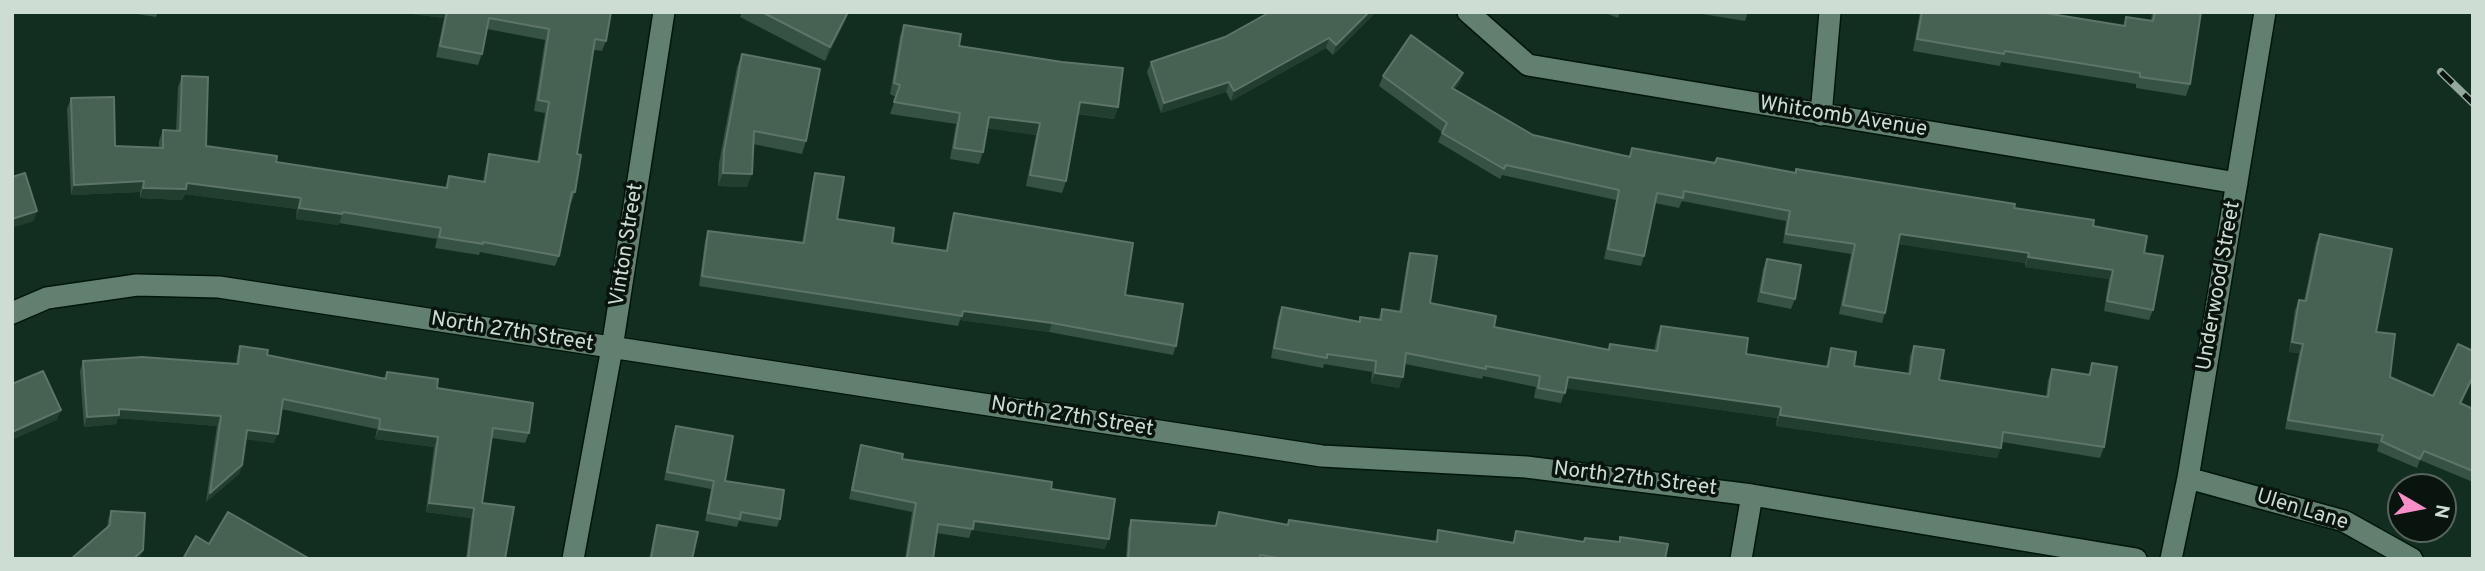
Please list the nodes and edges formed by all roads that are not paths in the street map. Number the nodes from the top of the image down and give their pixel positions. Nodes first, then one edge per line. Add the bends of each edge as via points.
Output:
1 (664, 12) edge
2 (1468, 12) edge
3 (1830, 12) edge
4 (2265, 12) edge
5 (1821, 115) junction
6 (2237, 183) junction
7 (12, 313) edge
8 (612, 348) junction
9 (2188, 478) junction
10 (1752, 495) junction
11 (573, 559) edge
12 (1741, 559) edge
13 (2136, 559) edge
14 (2171, 559) edge
15 (2412, 559) edge

1 - 8 street, Vinton Street
2 - 5 street, Whitcomb Avenue via 1528,65
3 - 5 street
4 - 6 street, Underwood Street
5 - 6 street, Whitcomb Avenue
6 - 9 street, Underwood Street
7 - 8 street, North 27th Street via 47,298 137,285 219,288
8 - 10 street, North 27th Street via 1322,456 1526,467
8 - 11 street, Vinton Street
9 - 14 street, Underwood Street
9 - 15 street, Ulen Lane via 2344,521
10 - 12 street
10 - 13 street, North 27th Street

